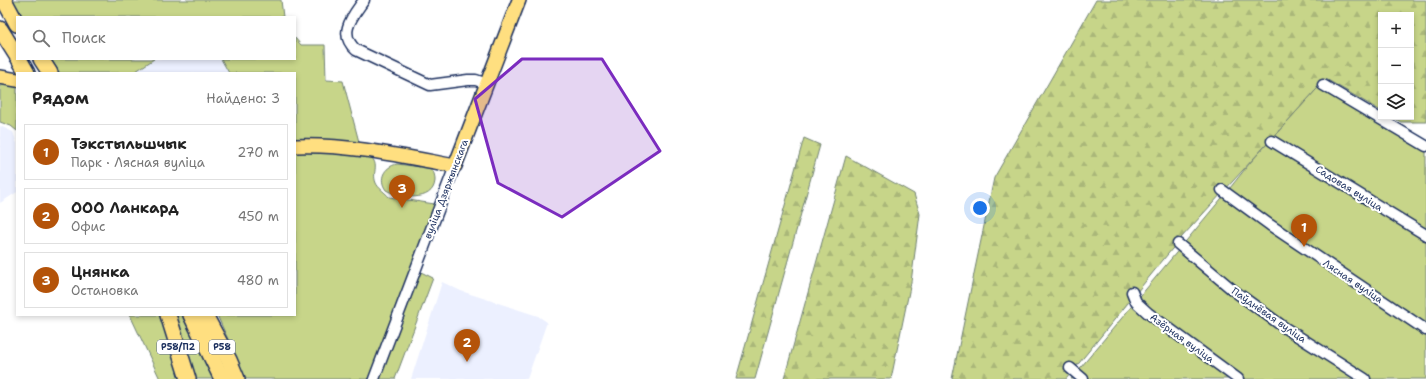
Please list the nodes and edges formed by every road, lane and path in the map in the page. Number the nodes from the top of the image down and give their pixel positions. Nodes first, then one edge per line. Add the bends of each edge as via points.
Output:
1 (4, 0) edge
2 (364, 0) edge
3 (519, 0) edge
4 (16, 22) edge
5 (0, 29) edge
6 (16, 54) edge
7 (20, 60) edge
8 (42, 60) edge
9 (26, 72) edge
10 (49, 72) edge
11 (0, 77) edge
12 (16, 80) edge
13 (487, 84) junction
14 (1323, 85) dead end
15 (1272, 141) dead end
16 (296, 146) edge
17 (1426, 146) edge
18 (456, 166) junction
19 (1222, 190) dead end
20 (1426, 235) edge
21 (1178, 244) dead end
22 (1132, 292) dead end
23 (168, 316) edge
24 (191, 316) edge
25 (206, 316) edge
26 (1426, 330) edge
27 (1070, 368) dead end
28 (188, 379) edge
29 (222, 379) edge
30 (237, 379) edge
31 (374, 379) edge
32 (1083, 379) edge
33 (1238, 379) edge
34 (1365, 379) edge

1 - 4 highway
2 - 13 street via 352,18 346,35 350,45 356,50 430,85 472,80
3 - 13 main road, вуліца Дзяржынскага
5 - 6 highway
7 - 9 highway
8 - 10 highway
11 - 12 main road
13 - 18 main road, вуліца Дзяржынскага
14 - 17 street
15 - 20 street, Садовая вуліца
16 - 18 main road via 360,149
18 - 31 street, вуліца Дзяржынскага
19 - 26 street, Лясная вуліца
21 - 34 street, Паўднёвая вуліца via 1262,311
22 - 33 street, Азёрная вуліца via 1136,302 1148,312
23 - 28 highway, Р58/П2
24 - 29 highway, Р58
25 - 30 highway, Р58
27 - 32 street

